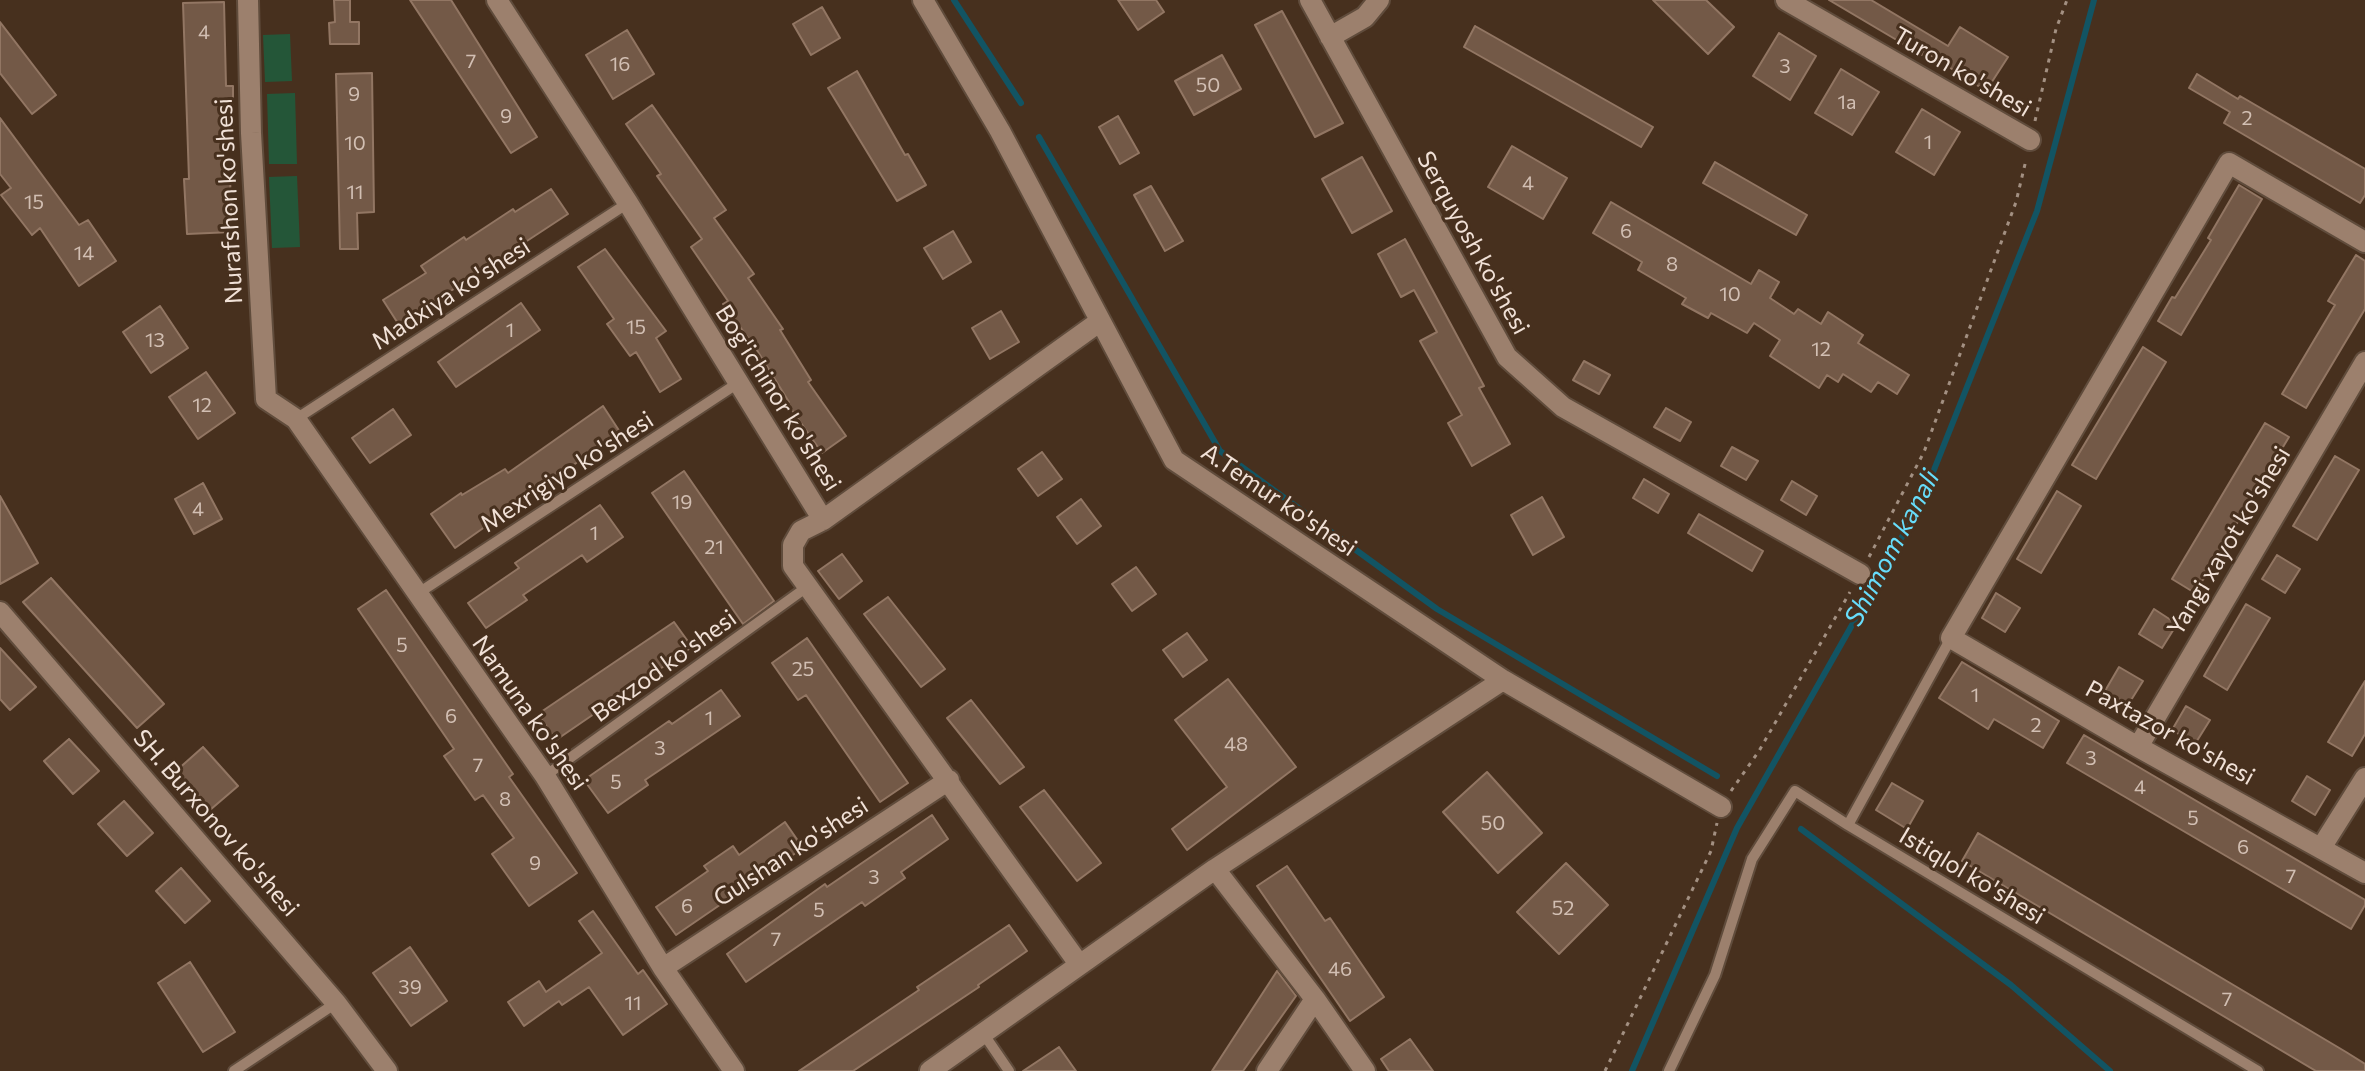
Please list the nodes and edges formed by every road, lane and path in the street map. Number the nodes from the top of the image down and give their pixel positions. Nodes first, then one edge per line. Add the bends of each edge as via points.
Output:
1 (248, 0) edge
2 (497, 0) edge
3 (923, 0) edge
4 (1310, 0) edge
5 (1379, 0) edge
6 (1786, 0) edge
7 (2067, 0) edge
8 (1330, 37) junction
9 (2030, 140) junction
10 (628, 203) junction
11 (2365, 242) edge
12 (1099, 322) junction
13 (2365, 362) edge
14 (738, 383) junction
15 (266, 399) joint
16 (296, 419) junction
17 (823, 520) junction
18 (1860, 574) junction
19 (807, 587) junction
20 (417, 594) junction
21 (0, 612) edge
22 (1951, 638) junction
23 (1503, 680) junction
24 (2138, 747) junction
25 (545, 776) junction
26 (2365, 778) edge
27 (949, 780) junction
28 (1721, 807) junction
29 (1848, 825) junction
30 (2321, 848) junction
31 (1215, 869) junction
32 (2365, 873) edge
33 (1079, 964) junction
34 (663, 968) junction
35 (1315, 999) junction
36 (336, 1003) junction
37 (983, 1032) junction
38 (234, 1071) edge
39 (387, 1071) edge
40 (734, 1071) edge
41 (930, 1071) edge
42 (1009, 1071) edge
43 (1267, 1071) edge
44 (1365, 1071) edge
45 (1605, 1071) edge
46 (1669, 1071) edge
47 (2258, 1071) edge

1 - 15 street, Nurafshon ko'shesi
2 - 10 street, Bog'ichinor ko'shesi
3 - 12 street, A.Temur ko'shesi via 1000,131
4 - 8 street, Serquyosh ko'shesi
5 - 8 street via 1365,17
6 - 9 street, Turon ko'shesi
7 - 9 path
8 - 18 street, Serquyosh ko'shesi via 1507,357 1563,407
9 - 18 path via 2016,202 1924,452
10 - 14 street, Bog'ichinor ko'shesi
10 - 16 lane, Madxiya ko'shesi
11 - 22 street via 2229,163
12 - 17 street
12 - 23 street, A.Temur ko'shesi via 1174,460
13 - 24 street, Yangi xayot ko'shesi
14 - 17 street, Bog'ichinor ko'shesi
14 - 20 lane, Mexrigiyo ko'shesi
15 - 16 street, Namuna ko'shesi
16 - 20 street, Namuna ko'shesi
17 - 19 street, Bog'ichinor ko'shesi via 801,531 793,545 793,566
18 - 28 path
19 - 25 lane, Bexzod ko'shesi
19 - 27 street, Bog'ichinor ko'shesi
20 - 25 street, Namuna ko'shesi
21 - 36 street, SH. Burxonov ko'shesi
22 - 24 street, Paxtazor ko'shesi
22 - 29 lane
23 - 28 street, A.Temur ko'shesi
23 - 31 street
24 - 30 street, Paxtazor ko'shesi
25 - 34 street, Namuna ko'shesi
26 - 30 street
27 - 33 street, Bog'ichinor ko'shesi
27 - 34 street, Gulshan ko'shesi
28 - 45 path via 1711,851
29 - 46 lane, Istiqlol ko'shesi via 1795,791 1752,859 1715,975
29 - 47 lane, Istiqlol ko'shesi
30 - 32 street, Paxtazor ko'shesi
31 - 33 street
31 - 35 street
33 - 37 street
34 - 40 street, Namuna ko'shesi
35 - 43 street
35 - 44 street
36 - 38 lane
36 - 39 street, SH. Burxonov ko'shesi
37 - 41 street
37 - 42 lane

